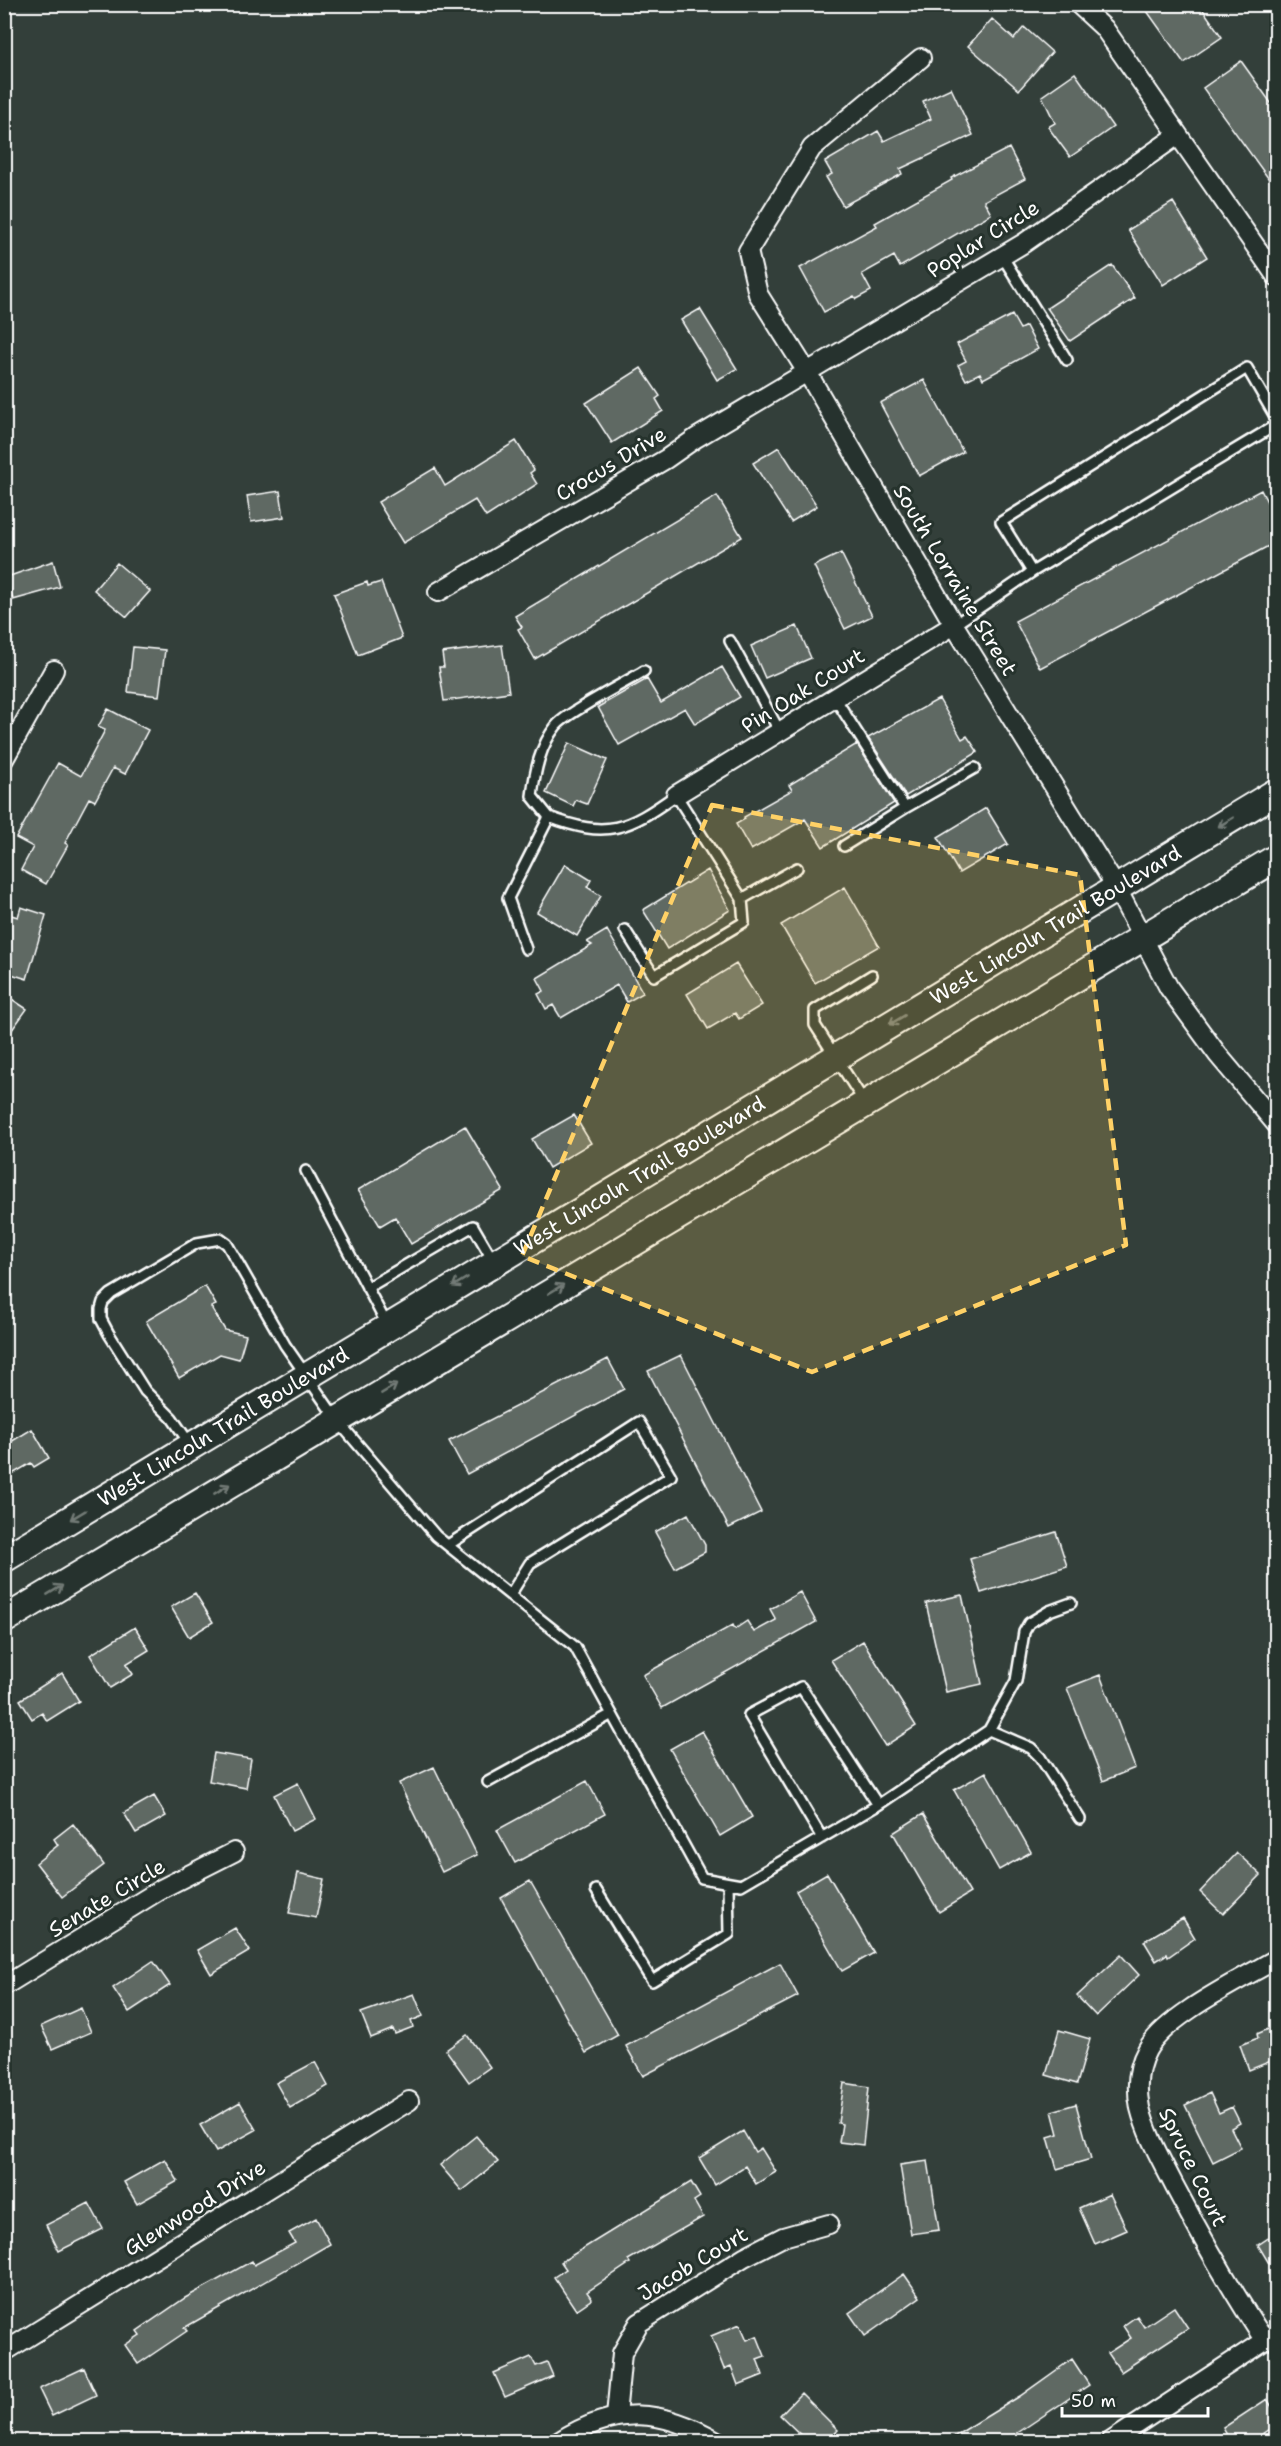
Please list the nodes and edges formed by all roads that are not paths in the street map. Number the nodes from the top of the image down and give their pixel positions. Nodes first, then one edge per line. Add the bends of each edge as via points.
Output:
1 (1078, 4) edge
2 (921, 58) dead end
3 (1178, 135) junction
4 (1002, 256) junction
5 (1276, 276) edge
6 (1067, 360) dead end
7 (807, 372) junction
8 (1276, 418) edge
9 (1276, 425) edge
10 (1032, 572) junction
11 (438, 592) dead end
12 (954, 625) junction
13 (730, 641) dead end
14 (54, 670) dead end
15 (644, 671) dead end
16 (835, 698) junction
17 (780, 732) junction
18 (4, 759) edge
19 (975, 768) dead end
20 (1276, 792) edge
21 (676, 795) junction
22 (905, 808) junction
23 (549, 817) junction
24 (844, 846) dead end
25 (1276, 858) edge
26 (796, 868) dead end
27 (1116, 887) junction
28 (742, 899) junction
29 (625, 930) dead end
30 (1142, 938) junction
31 (526, 949) dead end
32 (872, 975) dead end
33 (837, 1057) junction
34 (865, 1103) junction
35 (1276, 1124) edge
36 (306, 1171) dead end
37 (494, 1262) junction
38 (367, 1288) junction
39 (388, 1327) junction
40 (307, 1376) junction
41 (337, 1420) junction
42 (192, 1447) junction
43 (448, 1545) junction
44 (4, 1559) edge
45 (510, 1595) junction
46 (1071, 1604) dead end
47 (4, 1620) edge
48 (612, 1714) junction
49 (989, 1730) junction
50 (488, 1782) dead end
51 (878, 1805) junction
52 (1080, 1819) dead end
53 (822, 1838) junction
54 (234, 1851) dead end
55 (728, 1883) junction
56 (596, 1890) dead end
57 (1276, 1959) edge
58 (4, 1986) edge
59 (409, 2101) dead end
60 (829, 2224) dead end
61 (1270, 2337) edge
62 (4, 2352) edge
63 (616, 2416) junction
64 (558, 2442) edge
65 (719, 2442) edge
66 (1110, 2442) edge

1 - 3 street via 1104,28
2 - 7 street, South Lorraine Street via 812,148 748,251 758,294
3 - 4 street, Poplar Circle
3 - 5 street
4 - 6 lane
4 - 7 street, Poplar Circle
7 - 11 street, Crocus Drive
7 - 12 street, South Lorraine Street
8 - 10 lane via 1247,368 1001,522
9 - 10 lane
10 - 12 lane
12 - 16 street, Pin Oak Court
12 - 27 street, South Lorraine Street
13 - 17 lane
14 - 18 street
15 - 23 lane via 558,724 536,769 532,796
16 - 17 street, Pin Oak Court
16 - 22 lane
17 - 21 street, Pin Oak Court
19 - 22 lane
20 -> 27 main road, West Lincoln Trail Boulevard
21 - 23 lane via 621,828 596,830
21 - 28 lane
22 - 24 lane
23 - 31 lane via 508,898
25 - 30 main road
26 - 28 lane
27 - 30 street, South Lorraine Street
27 -> 33 main road, West Lincoln Trail Boulevard
28 - 29 lane via 744,922 654,976
30 - 34 main road
30 - 35 street, South Lorraine Street via 1169,988
32 - 33 lane via 815,1010 815,1025
33 - 34 lane
33 - 37 main road, West Lincoln Trail Boulevard
41 -> 34 main road
36 - 38 lane
37 - 38 lane via 473,1226
37 -> 39 main road, West Lincoln Trail Boulevard
38 - 39 lane
39 - 40 main road, West Lincoln Trail Boulevard
40 - 41 lane
40 - 42 main road, West Lincoln Trail Boulevard
40 - 42 lane via 227,1244 220,1239 197,1243 111,1294 101,1310 109,1335 145,1391 172,1418
41 - 43 lane
47 -> 41 main road
42 -> 44 main road, West Lincoln Trail Boulevard
43 - 45 lane
43 - 45 lane via 639,1422 671,1476 530,1563
45 - 48 lane via 575,1647
46 - 49 lane via 1029,1623 1016,1681
48 - 50 lane
48 - 55 lane via 702,1878
49 - 51 lane
49 - 52 lane via 1031,1748
51 - 53 lane
51 - 53 lane via 801,1687 749,1714
53 - 55 lane via 741,1885
54 - 58 street, Senate Circle via 164,1888
55 - 56 lane via 729,1934 652,1981
57 - 61 street, Spruce Court via 1174,2020 1147,2049 1137,2087 1153,2144 1224,2280
59 - 62 street, Glenwood Drive
60 - 63 street, Jacob Court via 783,2237 744,2257 639,2323 622,2353
61 - 66 street
63 - 64 street via 590,2424
63 - 65 street via 669,2418 695,2427

